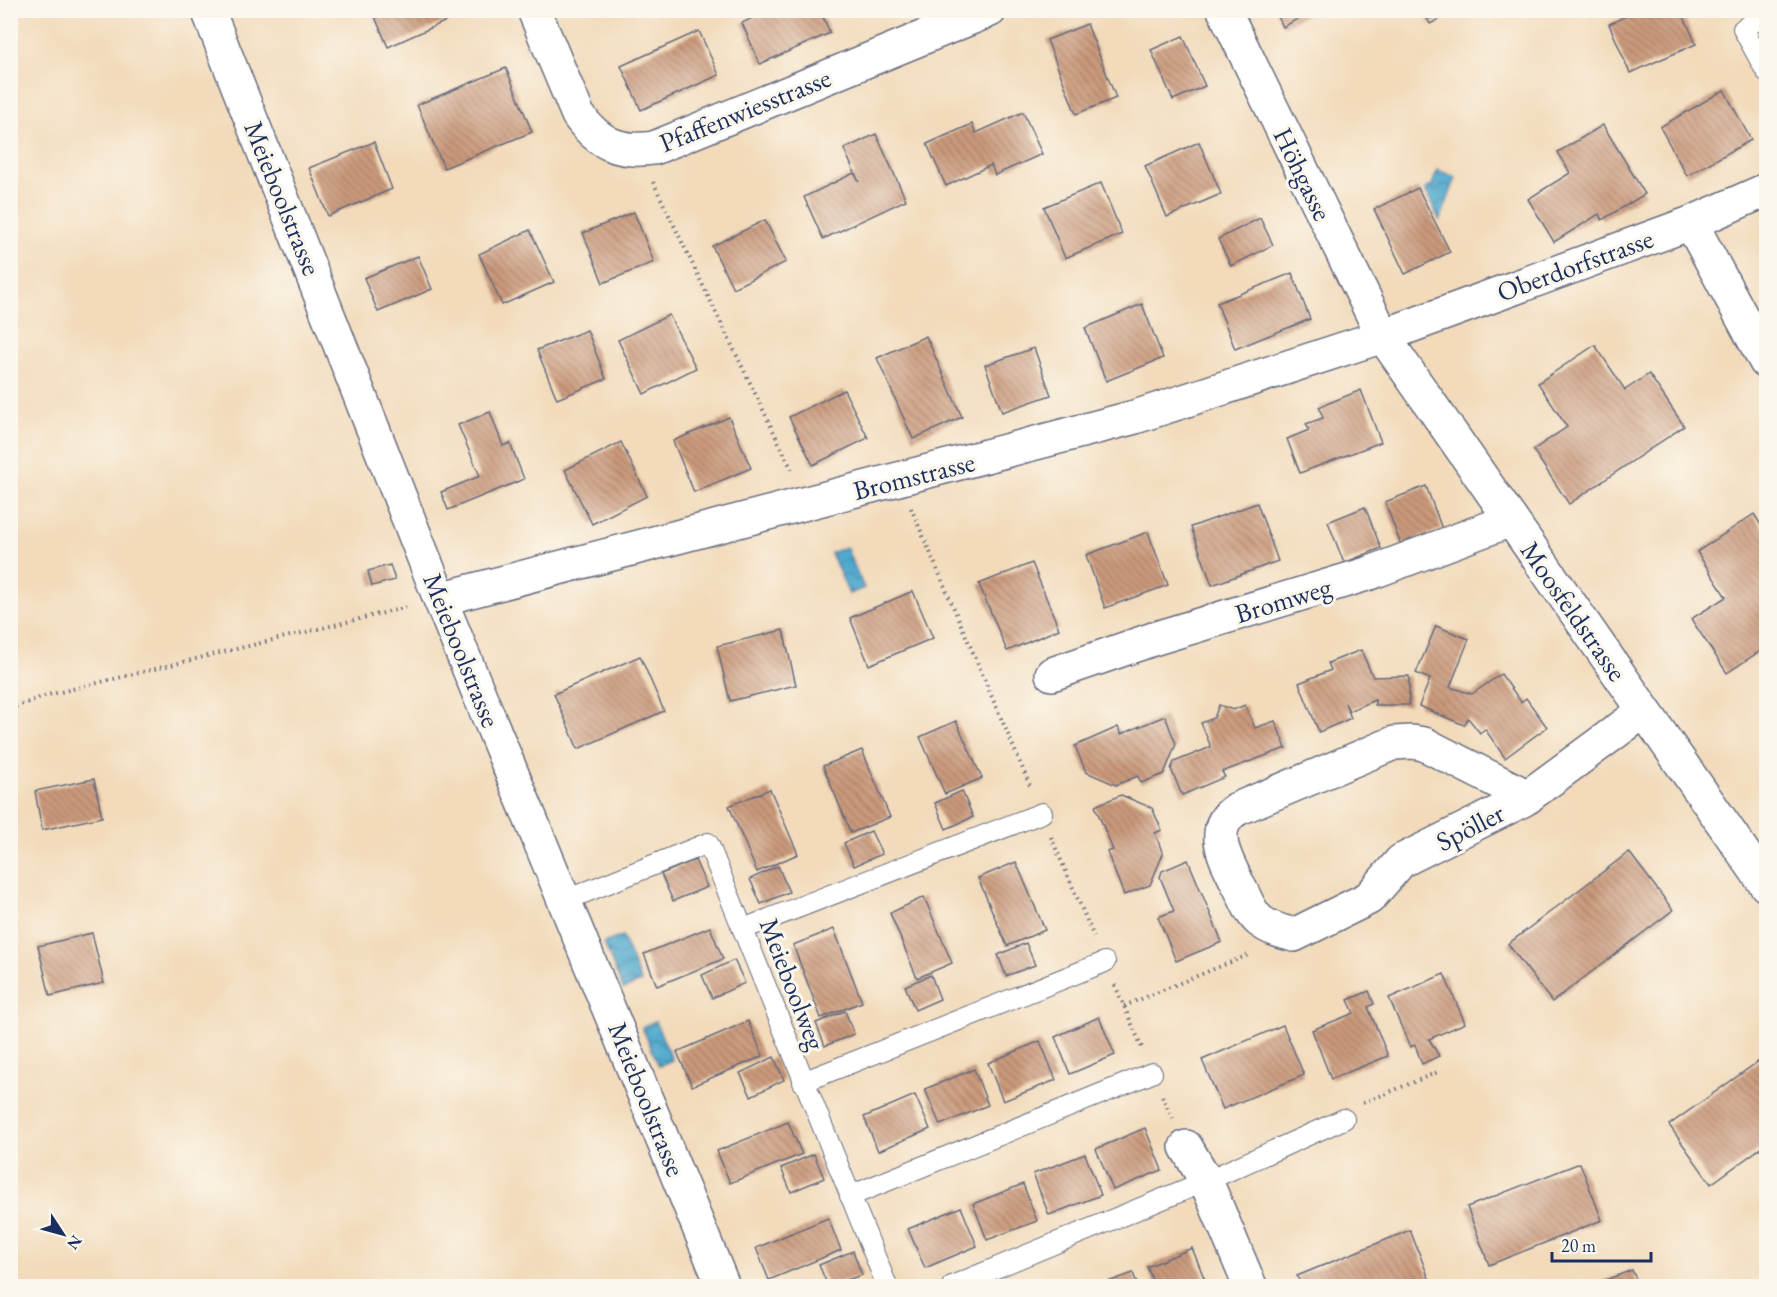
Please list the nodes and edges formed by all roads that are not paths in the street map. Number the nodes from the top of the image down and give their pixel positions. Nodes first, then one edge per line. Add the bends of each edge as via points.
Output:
1 (208, 10) edge
2 (534, 10) edge
3 (990, 10) edge
4 (1224, 10) edge
5 (1767, 14) edge
6 (1767, 71) edge
7 (1767, 190) edge
8 (1691, 223) junction
9 (1383, 336) junction
10 (1767, 362) edge
11 (1511, 520) junction
12 (440, 599) junction
13 (1052, 674) dead end
14 (1644, 711) junction
15 (1528, 797) junction
16 (1042, 813) dead end
17 (1767, 885) edge
18 (566, 900) junction
19 (743, 929) junction
20 (1105, 962) dead end
21 (1152, 1073) dead end
22 (803, 1082) junction
23 (1344, 1119) road end
24 (1186, 1147) dead end
25 (1206, 1181) junction
26 (850, 1196) junction
27 (723, 1287) edge
28 (887, 1287) edge
29 (952, 1287) edge
30 (1250, 1287) edge

1 - 12 street, Meieboolstrasse
2 - 3 street, Pfaffenwiesstrasse via 578,116 606,144 621,150 654,148
4 - 9 street, Höhgasse
5 - 6 lane via 1743,29
7 - 8 street, Oberdorfstrasse
8 - 9 street, Oberdorfstrasse
8 - 10 street
9 - 11 street, Moosfeldstrasse
9 - 12 street, Bromstrasse via 1135,417
11 - 13 street, Bromweg via 1370,573
11 - 14 street, Moosfeldstrasse
12 - 18 street, Meieboolstrasse
14 - 15 street, Spöller
14 - 17 street, Moosfeldstrasse
15 - 15 street, Spöller via 1401,861 1369,898 1294,935 1273,929 1254,916 1219,837 1222,824 1237,809 1394,744 1424,744
16 - 19 lane
18 - 19 lane, Meieboolweg via 708,843
18 - 27 street, Meieboolstrasse
19 - 22 lane, Meieboolweg
20 - 22 lane
21 - 26 lane
22 - 26 lane, Meieboolweg
23 - 25 lane
24 - 25 street
25 - 29 lane
25 - 30 street
26 - 28 lane, Meieboolweg

